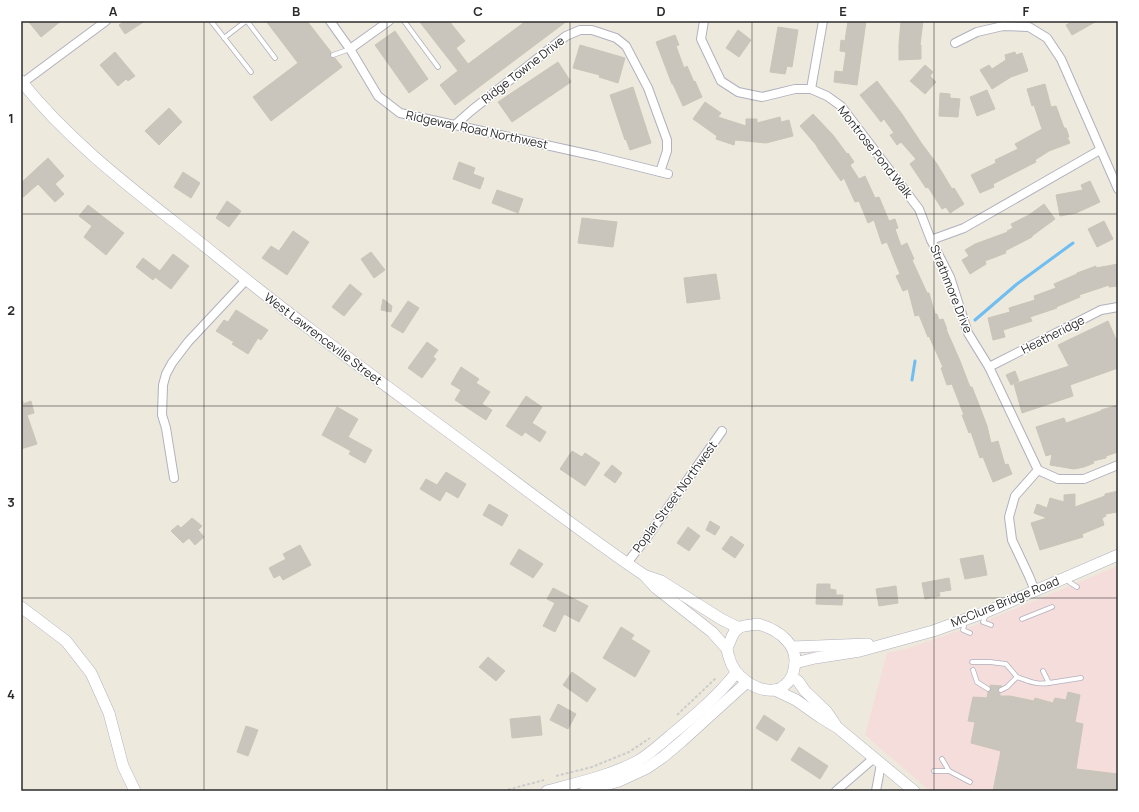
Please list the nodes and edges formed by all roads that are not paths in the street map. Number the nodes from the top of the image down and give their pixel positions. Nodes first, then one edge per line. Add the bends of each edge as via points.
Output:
1 (106, 21) edge
2 (211, 21) edge
3 (246, 21) edge
4 (330, 21) edge
5 (389, 21) edge
6 (404, 21) edge
7 (704, 21) edge
8 (823, 21) edge
9 (224, 38) junction
10 (955, 43) dead end
11 (350, 49) junction
12 (333, 55) dead end
13 (275, 58) dead end
14 (438, 67) dead end
15 (251, 72) dead end
16 (22, 83) edge
17 (811, 90) junction
18 (455, 125) junction
19 (1100, 150) junction
20 (664, 173) joint
21 (1118, 189) edge
22 (932, 240) junction
23 (246, 280) junction
24 (1118, 307) edge
25 (989, 367) junction
26 (722, 430) dead end
27 (1118, 465) edge
28 (1038, 470) junction
29 (174, 478) dead end
30 (1118, 555) edge
31 (627, 563) junction
32 (644, 575) junction
33 (1072, 575) junction
34 (1077, 587) dead end
35 (1035, 591) junction
36 (21, 607) edge
37 (1052, 607) dead end
38 (986, 612) junction
39 (966, 619) junction
40 (1022, 619) dead end
41 (990, 625) dead end
42 (739, 628) junction
43 (970, 633) dead end
44 (889, 643) junction
45 (792, 648) junction
46 (727, 649) junction
47 (972, 662) dead end
48 (796, 663) junction
49 (973, 670) dead end
50 (1043, 670) dead end
51 (736, 673) junction
52 (1017, 676) junction
53 (792, 677) junction
54 (1081, 678) dead end
55 (747, 682) junction
56 (1049, 683) junction
57 (988, 689) dead end
58 (775, 690) junction
59 (1001, 690) dead end
60 (838, 728) junction
61 (942, 759) dead end
62 (877, 761) junction
63 (934, 771) dead end
64 (949, 771) junction
65 (970, 782) dead end
66 (135, 791) edge
67 (547, 791) edge
68 (585, 791) edge
69 (836, 791) edge
70 (876, 791) edge
71 (914, 791) edge

1 - 16 street
2 - 9 lane
3 - 9 lane
3 - 13 lane
4 - 11 street, Ridgeway Road Northwest
5 - 11 street
6 - 14 lane
7 - 17 street, Montrose Pond Walk via 701,39 721,81 738,92 762,97 795,89
8 - 17 street
9 - 15 lane
10 - 19 street via 977,32 1003,26 1029,28 1047,38 1061,59
11 - 12 lane
11 - 18 street, Ridgeway Road Northwest via 378,96 400,113
16 - 23 street, West Lawrenceville Street via 105,167
17 - 22 street, Montrose Pond Walk via 827,96 841,106 919,209
18 - 20 street, Ridgeway Road Northwest
18 - 20 street, Ridge Towne Drive via 566,36 580,30 592,30 616,38 626,46 648,88 667,140
19 - 21 street
19 - 22 street, Strathmore Drive via 964,228
22 - 25 street, Strathmore Drive via 950,277 968,333
23 - 29 street via 188,342 166,374 162,415
23 - 31 street, West Lawrenceville Street via 341,354
24 - 25 street, Heatheridge via 1102,310
25 - 28 street, Strathmore Drive
26 - 31 street, Poplar Street Northwest
27 - 28 street via 1084,479 1058,479
28 - 35 street via 1015,496 1009,517 1012,540
30 - 33 street, McClure Bridge Road
31 - 32 street, West Lawrenceville Street
32 - 42 street, West Lawrenceville Street via 661,581 721,620
32 - 46 street, West Lawrenceville Street via 656,588 712,632
33 - 34 lane via 1068,582
33 - 35 street, McClure Bridge Road
35 - 38 street, McClure Bridge Road
36 - 66 street via 66,641 91,672 109,713 123,766
37 - 40 lane
38 - 39 street, McClure Bridge Road
38 - 41 lane via 983,622
39 - 43 lane via 963,630
39 - 44 street, McClure Bridge Road
42 - 45 street via 758,624 769,627 782,635
42 - 46 street via 732,636
44 - 45 street, McClure Bridge Road
44 - 48 street, McClure Bridge Road
45 - 48 street
46 - 51 street
47 - 52 lane via 1006,664
48 - 53 street
49 - 57 lane via 977,682
50 - 56 lane
51 - 55 street
51 - 67 street via 703,708 638,761 620,770
52 - 56 lane via 1032,683
52 - 59 lane
53 - 58 street via 787,684
53 - 60 street via 826,711
54 - 56 lane
55 - 58 street via 762,689
55 - 68 street via 663,758 619,781
58 - 60 street via 796,700
60 - 62 street
61 - 64 lane
62 - 69 street
62 - 70 street
62 - 71 street
63 - 64 lane
64 - 65 lane

